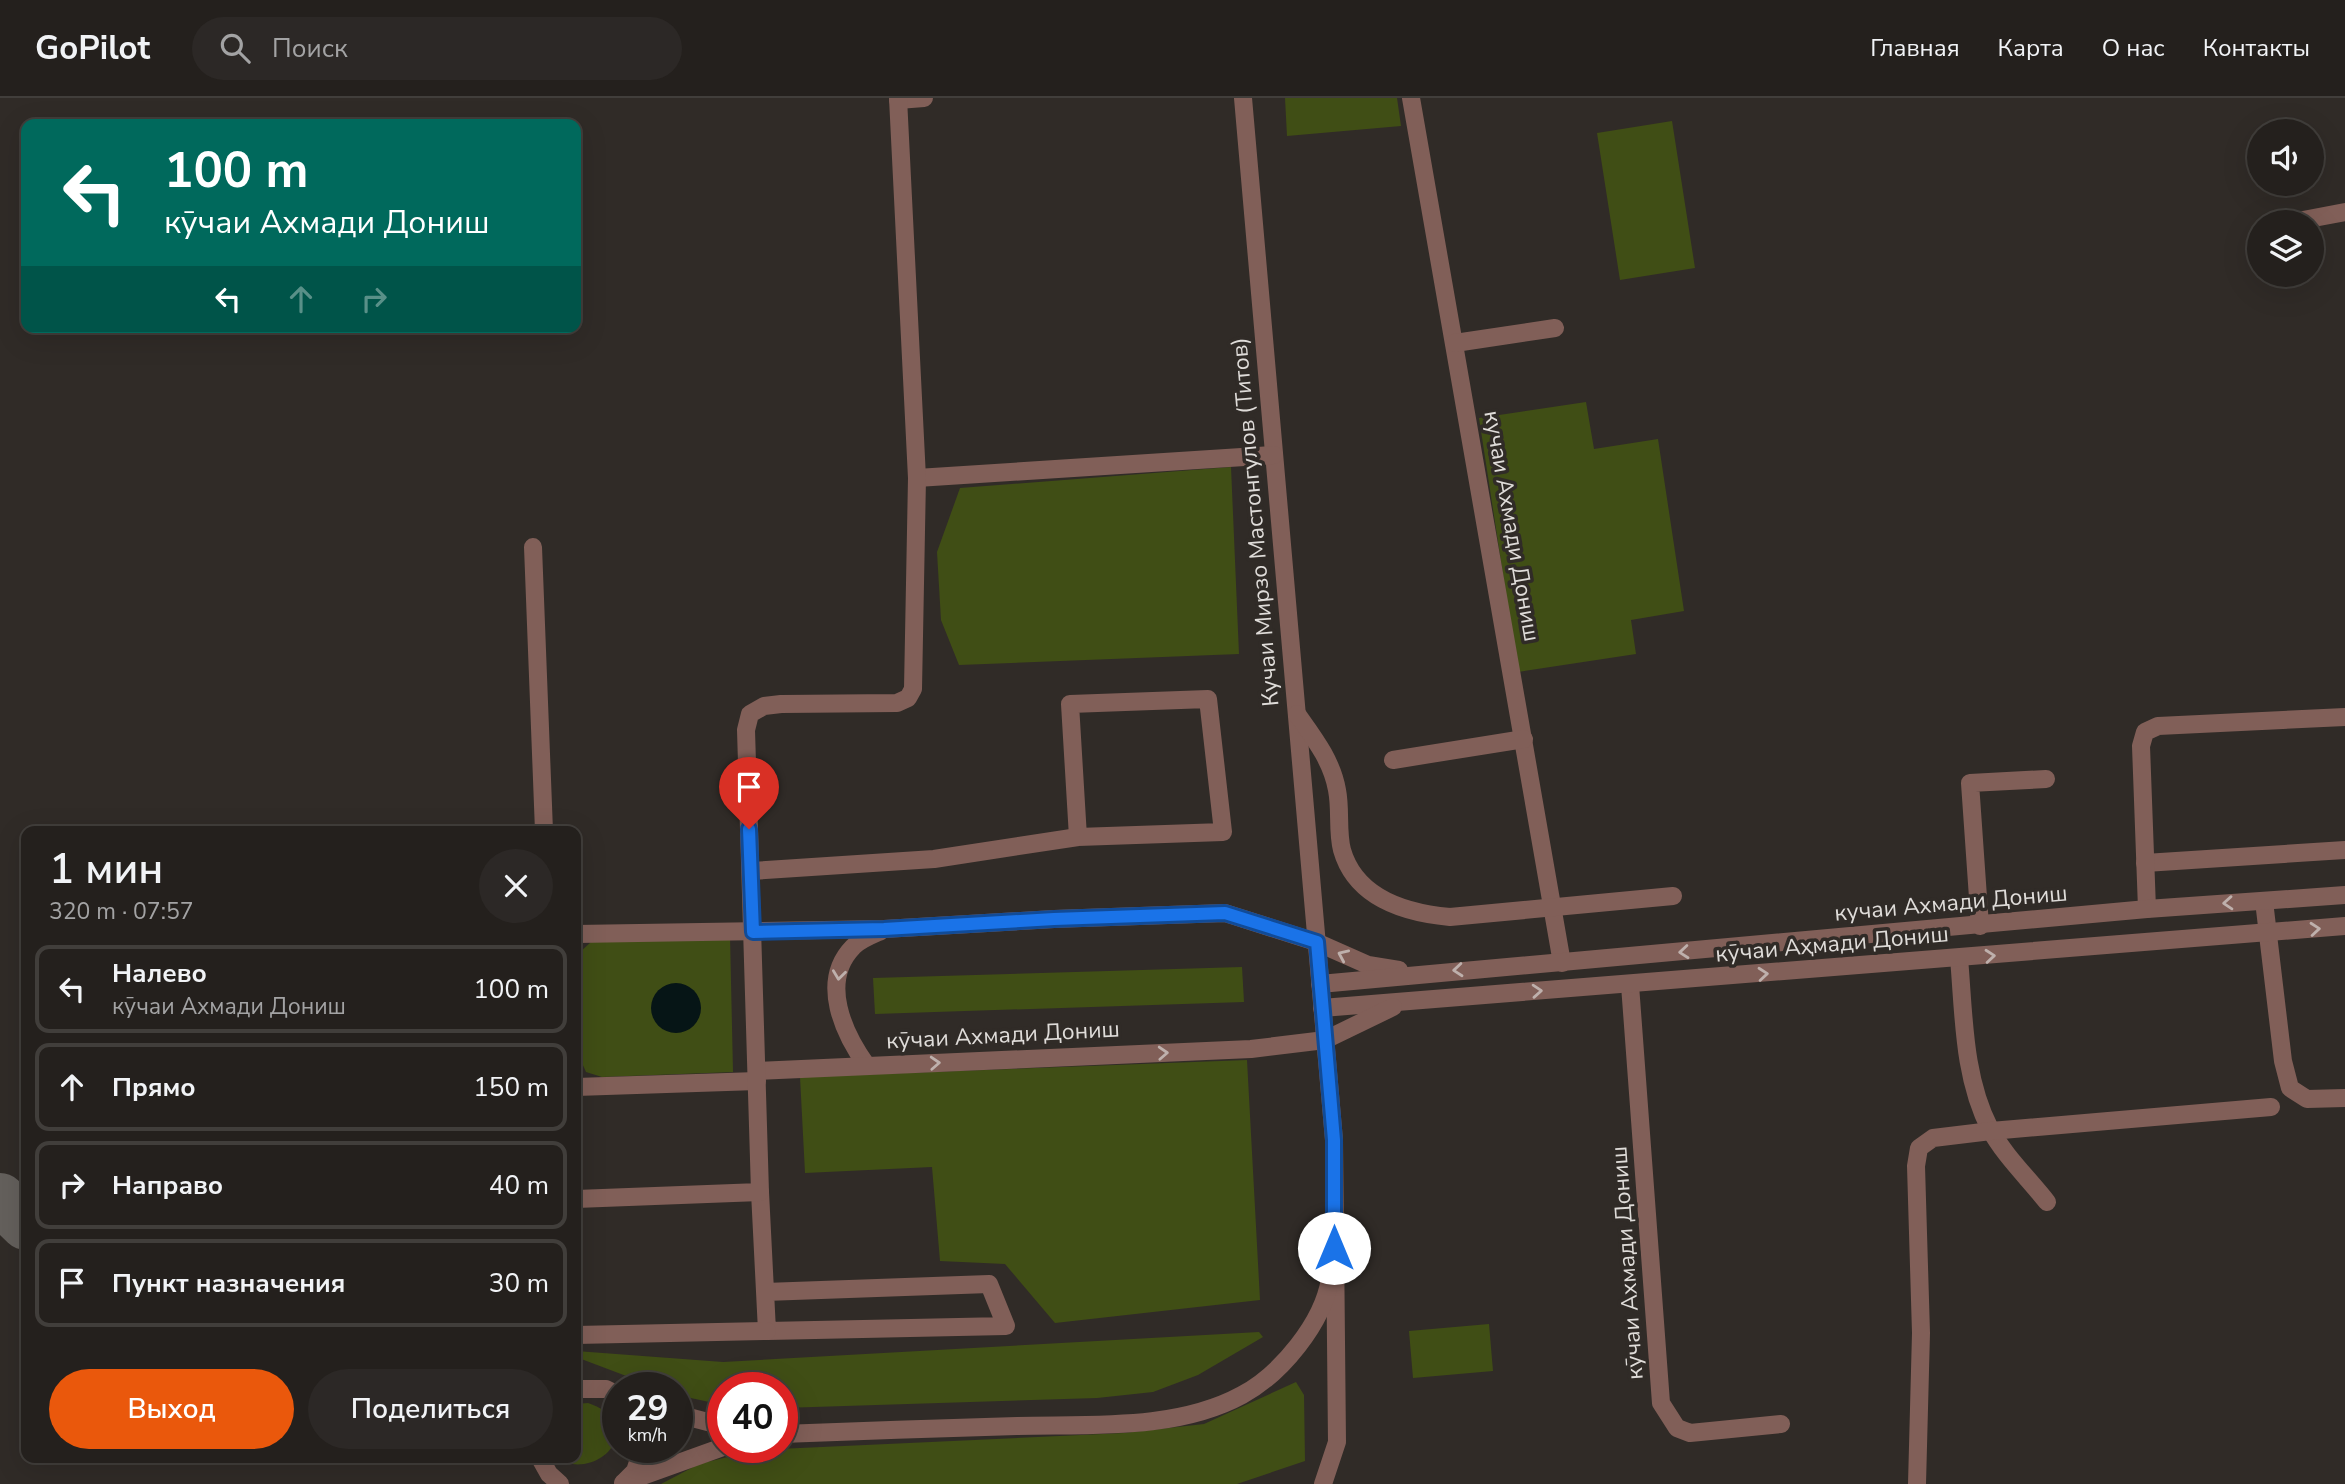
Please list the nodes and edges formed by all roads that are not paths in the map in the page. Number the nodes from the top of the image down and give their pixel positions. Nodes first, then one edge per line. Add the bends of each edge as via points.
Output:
1 (924, 98) edge
2 (1243, 98) edge
3 (1411, 98) edge
4 (898, 99) edge
5 (2345, 212) edge
6 (2324, 216) edge
7 (1555, 328) dead end
8 (1455, 343) junction
9 (1274, 455) junction
10 (917, 478) junction
11 (533, 547) dead end
12 (1296, 714) junction
13 (2345, 717) edge
14 (1524, 739) junction
15 (1393, 760) dead end
16 (2046, 779) dead end
17 (544, 826) edge
18 (1078, 837) junction
19 (2345, 850) edge
20 (2145, 863) junction
21 (751, 871) junction
22 (2345, 895) edge
23 (1673, 896) dead end
24 (2264, 901) junction
25 (2147, 909) junction
26 (1553, 910) junction
27 (1980, 926) junction
28 (2345, 926) edge
29 (884, 929) junction
30 (753, 932) junction
31 (581, 934) edge
32 (2267, 934) junction
33 (1317, 942) junction
34 (1959, 958) junction
35 (1562, 963) junction
36 (1420, 974) junction
37 (1320, 984) junction
38 (1630, 985) junction
39 (1420, 999) junction
40 (1322, 1008) junction
41 (1325, 1040) junction
42 (867, 1066) junction
43 (757, 1076) junction
44 (581, 1087) edge
45 (2345, 1098) edge
46 (2271, 1107) dead end
47 (1991, 1131) junction
48 (760, 1192) junction
49 (581, 1199) edge
50 (2047, 1202) dead end
51 (1334, 1248) junction
52 (765, 1292) junction
53 (767, 1331) junction
54 (581, 1335) edge
55 (581, 1389) edge
56 (602, 1389) edge
57 (1781, 1424) dead end
58 (798, 1433) edge
59 (707, 1453) edge
60 (543, 1463) edge
61 (638, 1463) edge
62 (560, 1484) edge
63 (622, 1484) edge
64 (1323, 1484) edge
65 (1917, 1484) edge

1 - 4 street
2 - 9 street, Кучаи Мирзо Мастонгулов (Титов)
3 - 8 street, кучаи Ахмади Дониш
4 - 10 street
5 - 6 street
7 - 8 street
8 - 14 street, кучаи Ахмади Дониш
9 - 10 street
9 - 12 street, Кучаи Мирзо Мастонгулов (Титов)
10 - 21 street via 913,689 897,703 781,704 750,714 746,730
11 - 17 street
12 - 26 street via 1330,767 1337,790 1342,850 1357,880 1381,899 1415,914 1450,917
12 - 33 street, Кучаи Мирзо Мастонгулов (Титов)
13 - 20 street via 2158,726 2145,732 2141,746
14 - 15 street
14 - 26 street, кучаи Ахмади Дониш
16 - 27 street via 1970,783
18 - 18 street via 1223,832 1208,699 1070,704
18 - 21 street via 934,859
19 - 20 street
20 - 25 street
21 - 30 street
22 - 24 street, кучаи Ахмади Дониш
23 - 26 street
24 -> 25 street, кучаи Ахмади Дониш
24 - 32 street
25 - 27 street, кучаи Ахмади Дониш
26 - 35 street, кучаи Ахмади Дониш
27 -> 35 street, кучаи Ахмади Дониш
32 -> 28 street, кӯчаи Аҳмади Дониш
29 - 30 street
29 - 33 street, кӯчаи Ахмади Дониш via 1225,913
29 -> 42 street, кӯчаи Ахмади Дониш via 854,945 840,963 840,1020
30 - 31 street
30 - 43 street
34 -> 32 street, кӯчаи Аҳмади Дониш
32 - 45 street via 2290,1088 2306,1099
36 -> 33 street, кӯчаи Ахмади Дониш via 1368,965
33 - 37 street, Кучаи Мирзо Мастонгулов (Титов)
38 -> 34 street, кӯчаи Аҳмади Дониш
34 - 47 street via 1975,1094
35 -> 36 street, кучаи Ахмади Дониш
36 - 37 street, кучаи Ахмади Дониш
37 - 40 street, Кучаи Мирзо Мастонгулов (Титов)
39 -> 38 street, кӯчаи Аҳмади Дониш
38 - 57 street, кӯчаи Ахмади Дониш via 1661,1403 1676,1428 1690,1433
39 - 40 street, кӯчаи Аҳмади Дониш
39 - 41 street via 1385,1009
40 - 41 street, Кучаи Мирзо Мастонгулов (Титов)
42 -> 41 street, кӯчаи Ахмади Дониш via 1251,1049
41 - 51 street, Кучаи Мирзо Мастонгулов (Титов) via 1334,1140
42 - 43 street
43 - 44 street
43 - 48 street
46 - 47 street
47 - 50 street
47 - 65 street via 1933,1138 1919,1148
48 - 49 street
48 - 52 street
51 - 58 street via 1328,1288 1312,1324 1265,1379 1217,1406 1120,1423
51 - 64 street via 1336,1442
52 - 53 street
52 - 53 street via 989,1284 1006,1326
53 - 54 street
55 - 56 street
59 - 63 street
60 - 62 street
61 - 63 street

